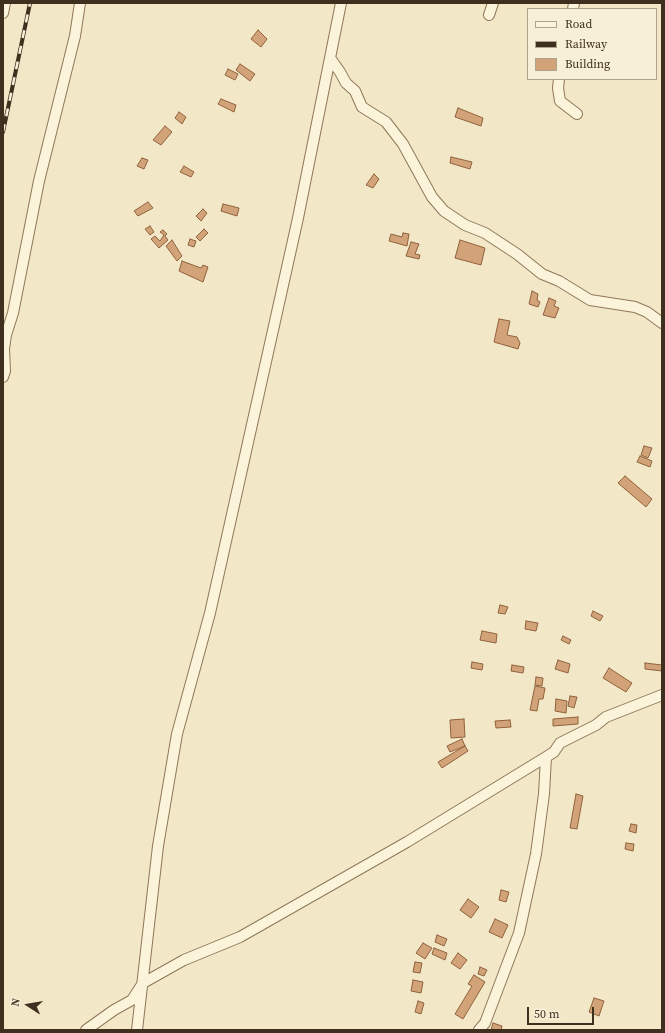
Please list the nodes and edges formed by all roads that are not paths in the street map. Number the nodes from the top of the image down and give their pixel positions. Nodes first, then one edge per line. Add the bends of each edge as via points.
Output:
1 (5, 3) edge
2 (80, 3) edge
3 (341, 3) edge
4 (493, 3) edge
5 (3, 13) edge
6 (489, 15) dead end
7 (330, 58) junction
8 (559, 80) edge
9 (577, 114) dead end
10 (662, 323) edge
11 (3, 377) edge
12 (662, 695) edge
13 (546, 757) junction
14 (143, 983) junction
15 (86, 1030) edge
16 (137, 1030) edge
17 (479, 1030) edge

1 - 5 street
2 - 11 street via 75,36 39,181 13,313 6,334
3 - 7 street
4 - 6 street
7 - 10 street via 346,83 355,91 362,107 386,122 403,144 432,197 444,211 485,233 542,274 560,281 590,300 635,307
7 - 14 street via 298,218 210,613 177,734 158,846
8 - 9 street via 560,101
12 - 13 street via 606,717 596,725 560,743 554,752
13 - 14 street via 407,842 247,933 184,960
13 - 17 street via 536,854 519,933 485,1023
14 - 15 street via 132,1000
14 - 16 street

